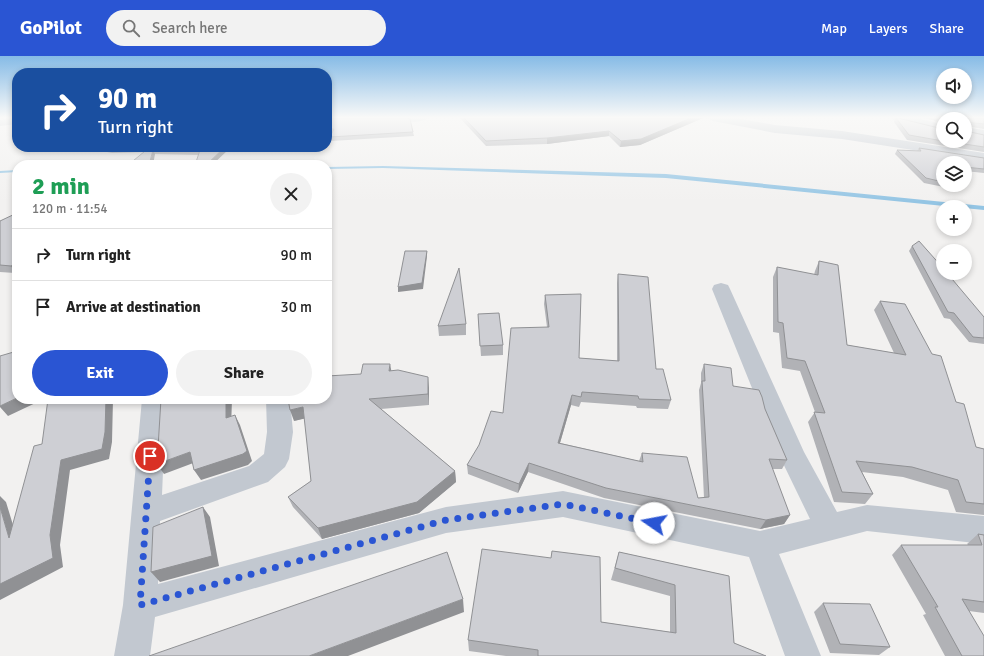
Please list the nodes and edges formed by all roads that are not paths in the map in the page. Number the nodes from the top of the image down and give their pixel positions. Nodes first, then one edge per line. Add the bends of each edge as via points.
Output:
1 (913, 146) edge
2 (984, 157) edge
3 (721, 289) dead end
4 (154, 404) edge
5 (278, 404) edge
6 (146, 513) junction
7 (830, 528) junction
8 (984, 530) edge
9 (760, 545) junction
10 (140, 605) junction
11 (132, 656) edge
12 (803, 656) edge

1 - 2 street
3 - 7 street via 792,455
4 - 6 street
5 - 6 street via 280,432 276,459 258,474
6 - 10 street
7 - 8 street via 867,518
7 - 9 street
9 - 10 street via 563,504 446,520
9 - 12 street
10 - 11 street

